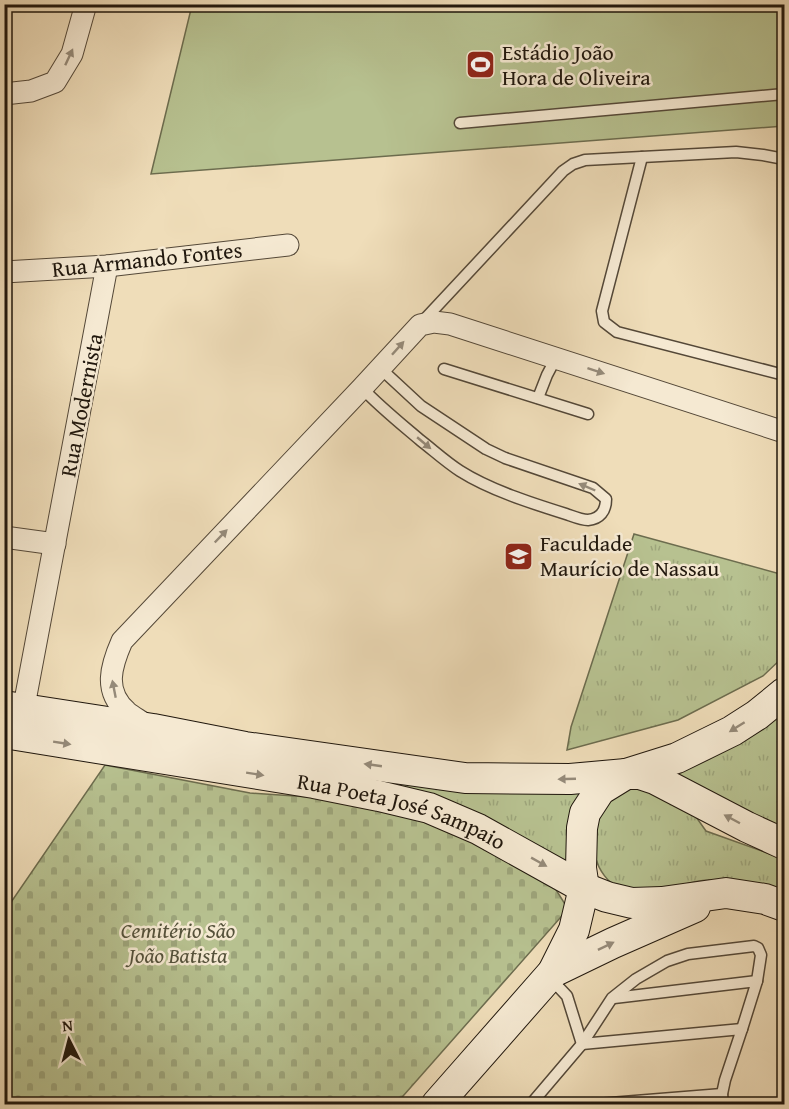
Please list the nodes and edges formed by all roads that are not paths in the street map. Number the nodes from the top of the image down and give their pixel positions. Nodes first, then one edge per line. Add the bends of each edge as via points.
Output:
1 (86, 4) edge
2 (4, 85) edge
3 (31, 92) junction
4 (4, 94) edge
5 (784, 94) edge
6 (460, 123) dead end
7 (642, 157) junction
8 (784, 159) edge
9 (288, 245) dead end
10 (107, 266) junction
11 (4, 272) edge
12 (420, 325) junction
13 (556, 358) junction
14 (380, 368) junction
15 (444, 369) dead end
16 (784, 375) edge
17 (362, 388) junction
18 (538, 398) junction
19 (588, 414) dead end
20 (784, 432) edge
21 (4, 537) edge
22 (54, 544) junction
23 (784, 693) edge
24 (13, 721) edge
25 (153, 729) junction
26 (626, 774) junction
27 (784, 844) edge
28 (584, 888) junction
29 (726, 893) junction
30 (784, 906) edge
31 (551, 975) junction
32 (757, 981) junction
33 (612, 998) junction
34 (742, 1029) junction
35 (582, 1044) junction
36 (723, 1099) edge
37 (438, 1104) edge
38 (531, 1104) edge
39 (598, 1104) edge

3 -> 1 street via 55,82 59,76 72,54
2 - 3 street
3 - 4 street
5 - 6 lane
7 - 8 lane via 736,153
7 - 12 lane via 585,160 563,171
7 - 16 lane via 602,311 604,322 617,332
9 - 10 street, Rua Armando Fontes
10 - 11 street, Rua Armando Fontes
10 - 22 street, Rua Modernista
12 - 13 street via 450,324
14 -> 12 street
13 - 18 lane
13 -> 20 street
14 - 17 street
17 -> 14 lane via 460,471 538,505 586,520 601,515 606,499 593,488 486,449 422,406
15 - 18 lane
25 -> 17 street via 116,700 111,670 122,641
18 - 19 lane
21 - 22 street
22 - 24 street, Rua Modernista
23 -> 26 main road via 732,731 677,758
24 - 25 main road, Rua Poeta José Sampaio
24 -> 28 main road, Rua Poeta José Sampaio via 429,808 478,829
26 -> 25 main road, Rua Poeta José Sampaio via 570,779 465,778 245,747
27 -> 26 main road, Rua Poeta José Sampaio via 655,779
26 - 28 main road via 600,790 585,813 581,844
28 - 29 main road, Rua Poeta José Sampaio via 632,903
28 - 31 main road via 574,930
29 - 30 main road, Rua Poeta José Sampaio
31 -> 29 main road
31 - 35 lane via 567,996
31 - 37 main road
32 - 33 lane
32 - 33 lane via 761,955 754,946 688,954 667,961
32 - 34 lane
33 - 35 lane
34 - 35 lane
34 - 36 lane via 725,1080
35 - 38 lane
36 - 39 lane

